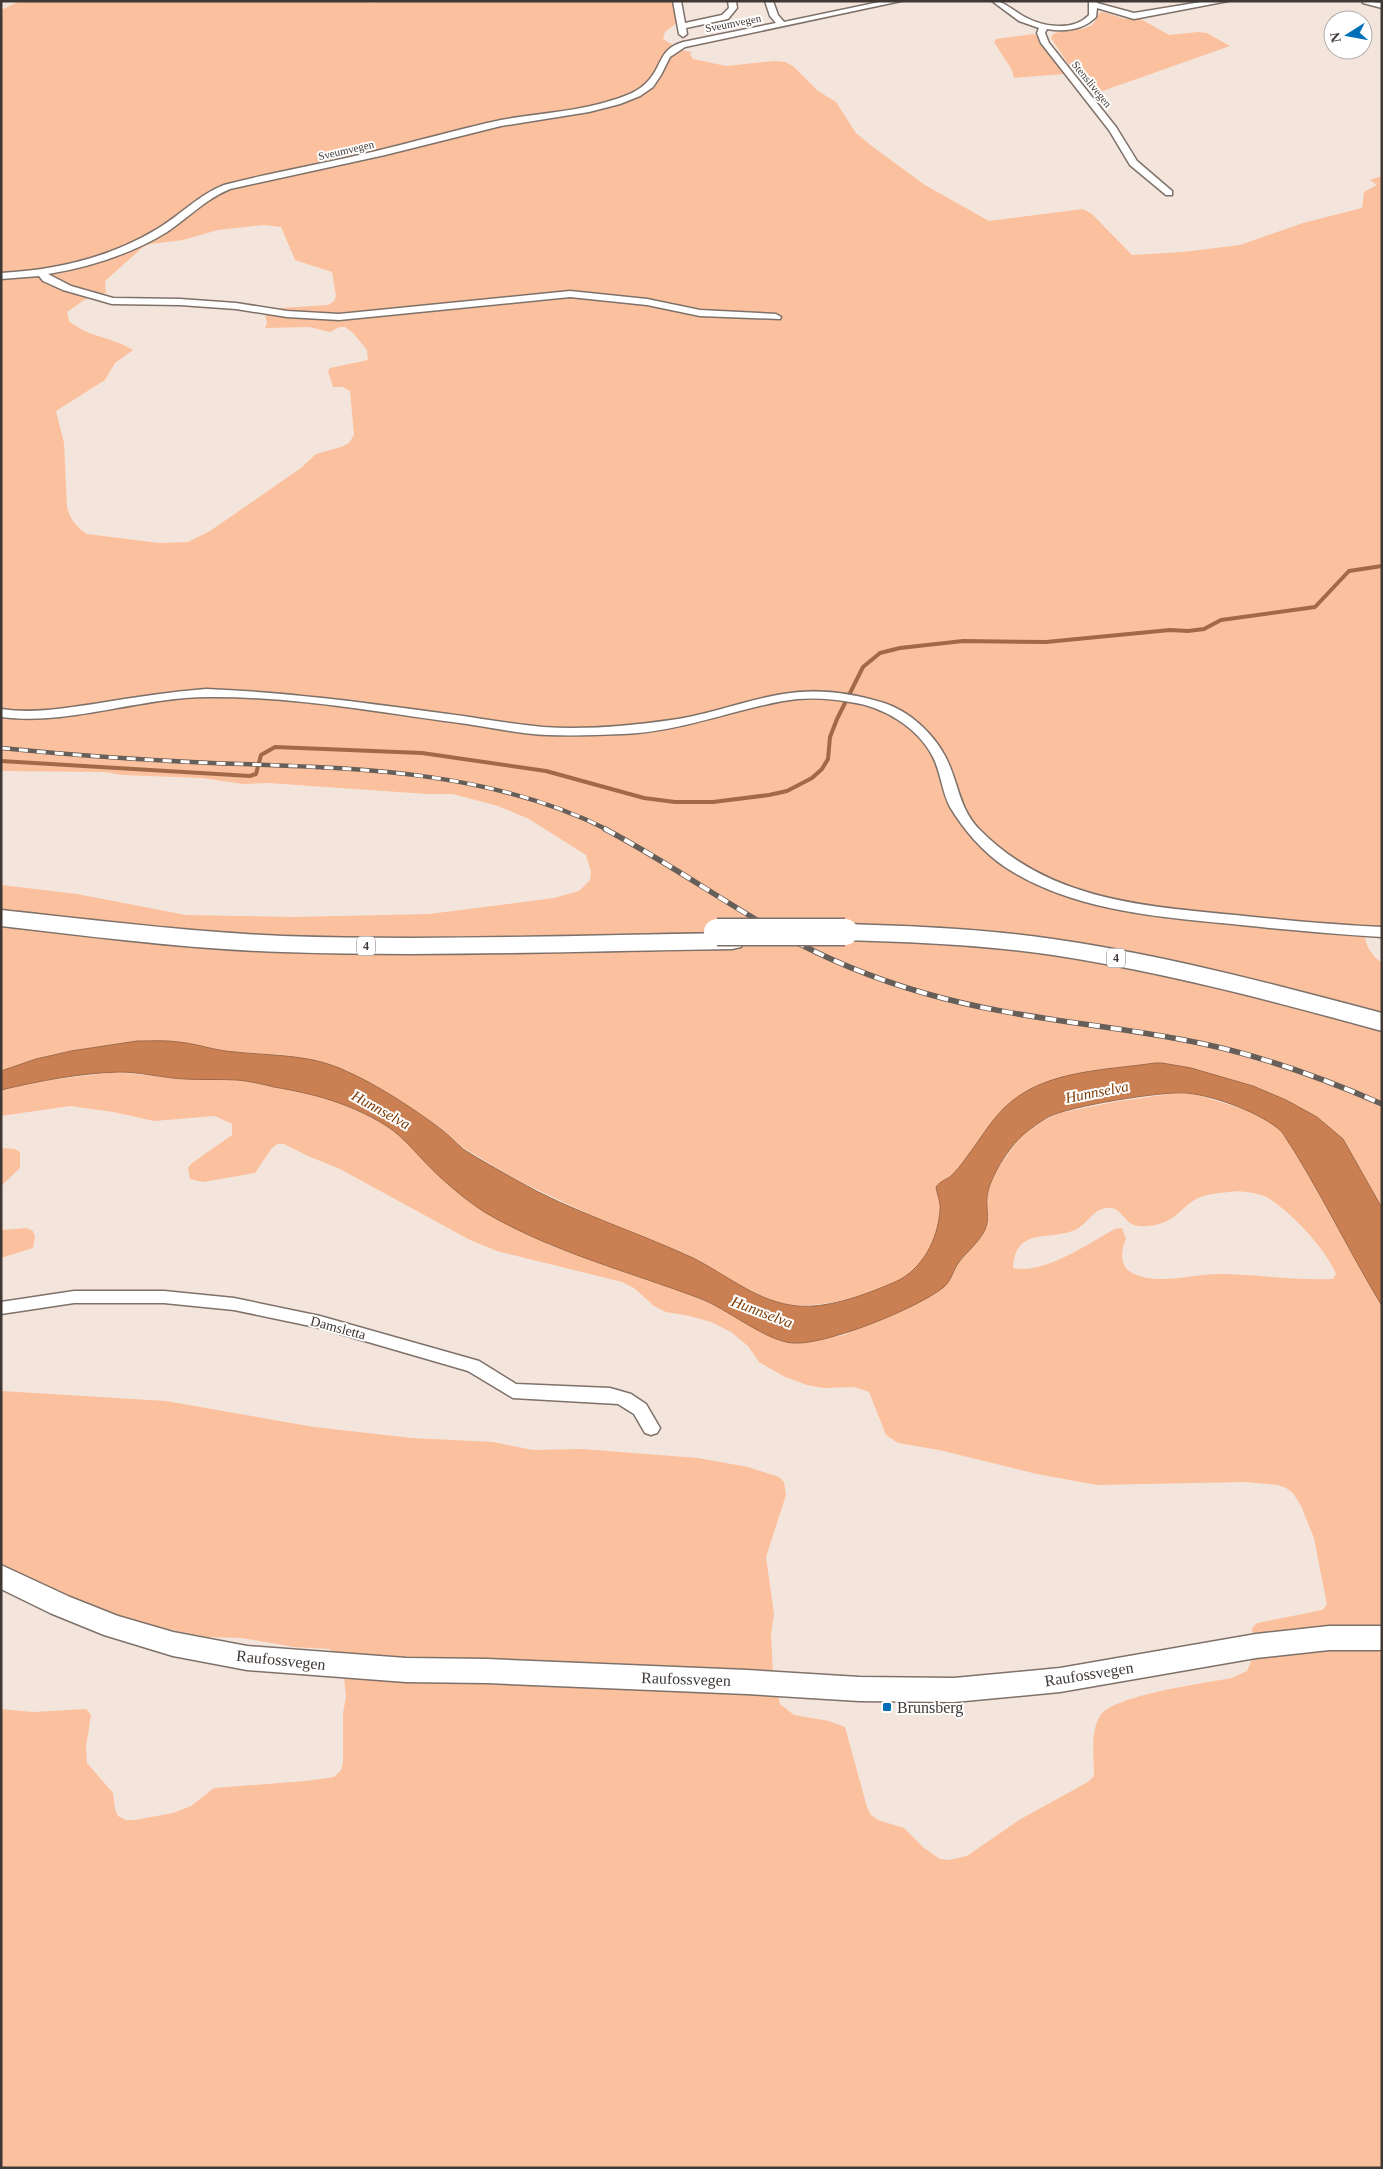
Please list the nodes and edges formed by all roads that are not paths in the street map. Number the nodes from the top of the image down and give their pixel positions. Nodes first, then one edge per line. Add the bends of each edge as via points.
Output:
1 (677, 1) edge
2 (732, 1) edge
3 (769, 1) edge
4 (897, 1) edge
5 (996, 1) edge
6 (1224, 1) edge
7 (1366, 1) edge
8 (1210, 2) edge
9 (1093, 3) edge
10 (1382, 6) edge
11 (782, 25) junction
12 (682, 26) junction
13 (1044, 26) junction
14 (688, 44) junction
15 (1169, 193) dead end
16 (42, 274) junction
17 (1, 276) edge
18 (776, 317) dead end
19 (1, 712) edge
20 (1, 908) edge
21 (1, 918) edge
22 (1382, 932) edge
23 (851, 936) junction
24 (724, 937) junction
25 (1382, 1022) edge
26 (1382, 1033) edge
27 (1, 1308) edge
28 (651, 1428) dead end
29 (1, 1576) edge
30 (1382, 1638) edge

1 - 12 street, Sveumvegen
2 - 12 street, Sveumvegen via 733,8 725,17
3 - 11 street, Sveumvegen via 774,16
4 - 11 street, Sveumvegen
5 - 13 street via 1025,20
6 - 8 street
7 - 10 street
8 - 9 street via 1130,16
9 - 13 street via 1093,15 1086,22 1068,27
11 - 14 street, Sveumvegen
12 - 14 street, Sveumvegen via 684,40
13 - 15 street, Stenslivegen via 1041,33 1046,43 1113,129 1129,158
14 - 16 street, Sveumvegen via 665,56 657,76 649,85 620,101 583,111 485,127 227,187 203,198 168,226 138,243 77,266
16 - 17 street, Sveumvegen
16 - 18 street via 67,288 112,301 180,302 339,317 570,294 647,302 700,313
19 - 22 street via 49,714 206,693 320,701 545,730 627,730 686,722 784,698 812,695 853,698 884,707 918,728 938,756 955,804 973,831 1007,862 1043,882 1086,897 1154,912
20 - 24 highway, 4 via 191,929 308,935
21 - 24 highway, 4 via 215,941 319,945 475,946
23 - 24 highway, 4
23 - 25 highway, 4 via 957,937 1053,947 1193,972
23 - 26 highway, 4 via 1069,958 1194,982
27 - 28 street, Damsletta via 74,1297 164,1296 234,1304 320,1322 473,1366 513,1391 626,1398 642,1410
29 - 30 main road, Raufossvegen via 114,1627 173,1644 246,1658 406,1670 954,1690 1060,1680 1256,1646 1330,1638

